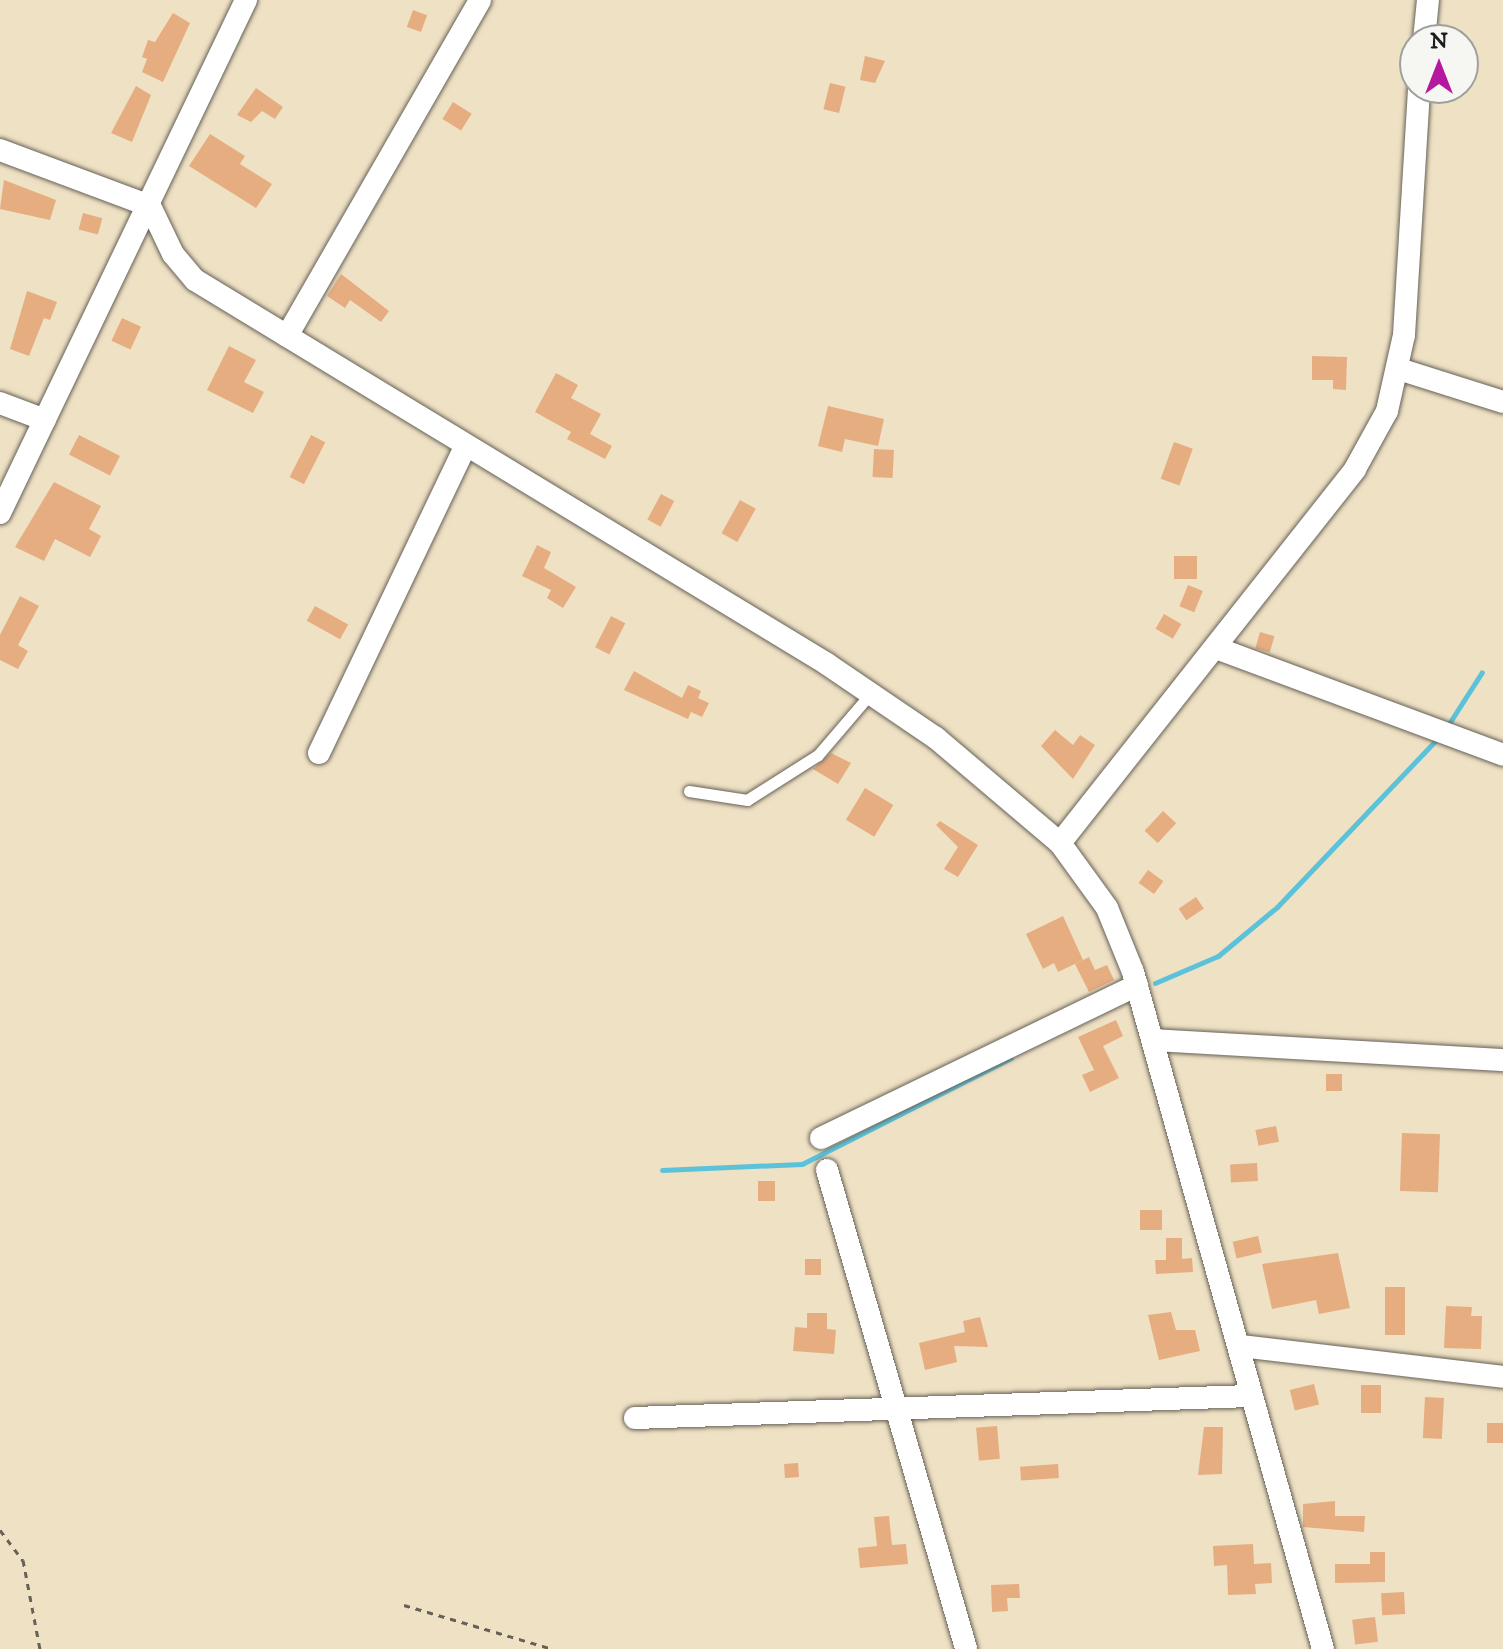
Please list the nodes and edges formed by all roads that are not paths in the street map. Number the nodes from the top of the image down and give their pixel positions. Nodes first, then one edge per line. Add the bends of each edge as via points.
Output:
1 (246, 0) edge
2 (480, 0) edge
3 (1428, 0) edge
4 (1426, 24) edge
5 (1418, 104) edge
6 (0, 150) edge
7 (150, 206) junction
8 (287, 336) junction
9 (1399, 369) junction
10 (1503, 402) edge
11 (0, 403) edge
12 (45, 420) junction
13 (466, 445) junction
14 (0, 513) edge
15 (1216, 648) junction
16 (871, 693) junction
17 (319, 753) dead end
18 (1503, 755) edge
19 (689, 791) dead end
20 (1060, 843) junction
21 (1137, 985) junction
22 (1153, 1040) junction
23 (1503, 1060) edge
24 (821, 1138) dead end
25 (827, 1170) dead end
26 (1241, 1346) junction
27 (1503, 1377) edge
28 (1251, 1396) junction
29 (896, 1409) junction
30 (635, 1418) dead end
31 (966, 1649) edge
32 (1323, 1649) edge

1 - 7 street
2 - 8 street
3 - 4 street
5 - 9 street
6 - 7 street
7 - 8 street via 173,254 195,280
7 - 12 street
8 - 13 street
9 - 10 street
9 - 15 street via 1387,411 1355,469
11 - 12 street
12 - 14 street
13 - 16 street
13 - 17 street
15 - 18 street
15 - 20 street
16 - 19 lane via 818,755 747,800
16 - 20 street via 936,738
20 - 21 street via 1107,908
21 - 22 street
21 - 24 street
22 - 23 street
22 - 26 street
25 - 29 street
26 - 27 street
26 - 28 street
28 - 29 street
28 - 32 street
29 - 30 street
29 - 31 street

